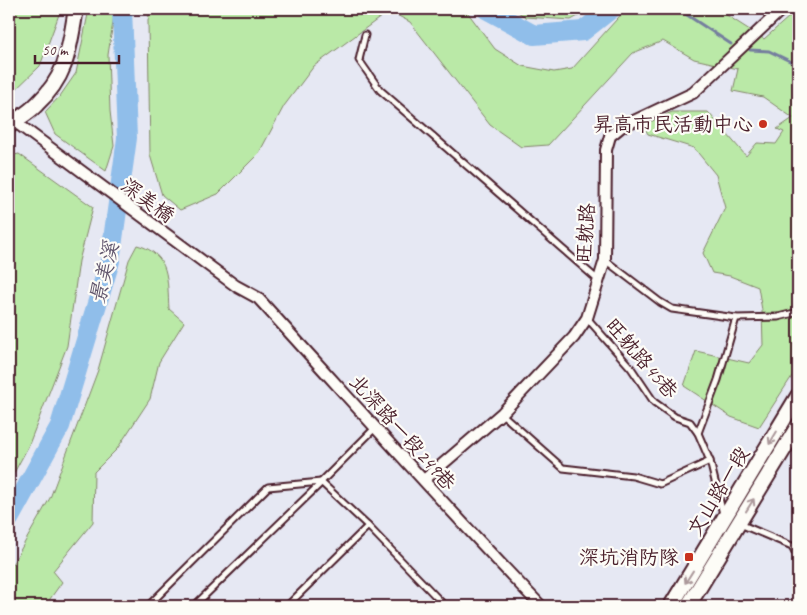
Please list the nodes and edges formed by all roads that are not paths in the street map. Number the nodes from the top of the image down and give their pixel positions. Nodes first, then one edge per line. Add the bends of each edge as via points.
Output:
1 (76, 9) edge
2 (782, 9) edge
3 (365, 35) dead end
4 (12, 123) edge
5 (605, 260) junction
6 (598, 280) junction
7 (236, 286) joint
8 (798, 312) edge
9 (587, 318) junction
10 (736, 318) junction
11 (798, 396) edge
12 (502, 413) junction
13 (798, 426) edge
14 (376, 428) junction
15 (698, 433) junction
16 (710, 461) junction
17 (424, 480) junction
18 (321, 482) junction
19 (731, 521) junction
20 (368, 526) junction
21 (798, 550) edge
22 (148, 606) edge
23 (194, 606) edge
24 (287, 606) edge
25 (445, 606) edge
26 (541, 606) edge
27 (671, 606) edge
28 (688, 606) edge

1 - 4 main road via 66,65 37,105
2 - 5 street, 旺躭路 via 693,93 643,115 610,136 606,150
3 - 6 lane via 359,60 380,90
4 - 7 street, 深美橋
5 - 6 street, 旺躭路
5 - 10 lane via 672,309
6 - 9 street, 旺躭路
7 - 14 street, 北深路一段249巷 via 258,298
8 - 10 lane via 778,317
9 - 12 street, 旺躭路
9 - 15 lane, 旺躭路45巷 via 631,368 654,402 675,417 690,422
10 - 15 lane
11 -> 19 main road, 文山路一段
12 - 16 lane via 563,468 633,476 660,484
12 - 17 street, 旺躭路
19 -> 13 main road, 文山路一段
14 - 17 street, 北深路一段249巷
14 - 18 lane
15 - 16 lane, 旺躭路45巷
16 - 19 lane, 旺躭路45巷 via 718,502
17 - 26 street, 北深路一段249巷 via 450,512
18 - 20 lane
18 - 22 lane via 268,488
18 - 23 lane
19 - 21 lane via 792,546 795,552
19 -> 27 main road, 文山路一段
19 - 28 main road, 文山路一段
20 - 24 lane
20 - 25 lane

